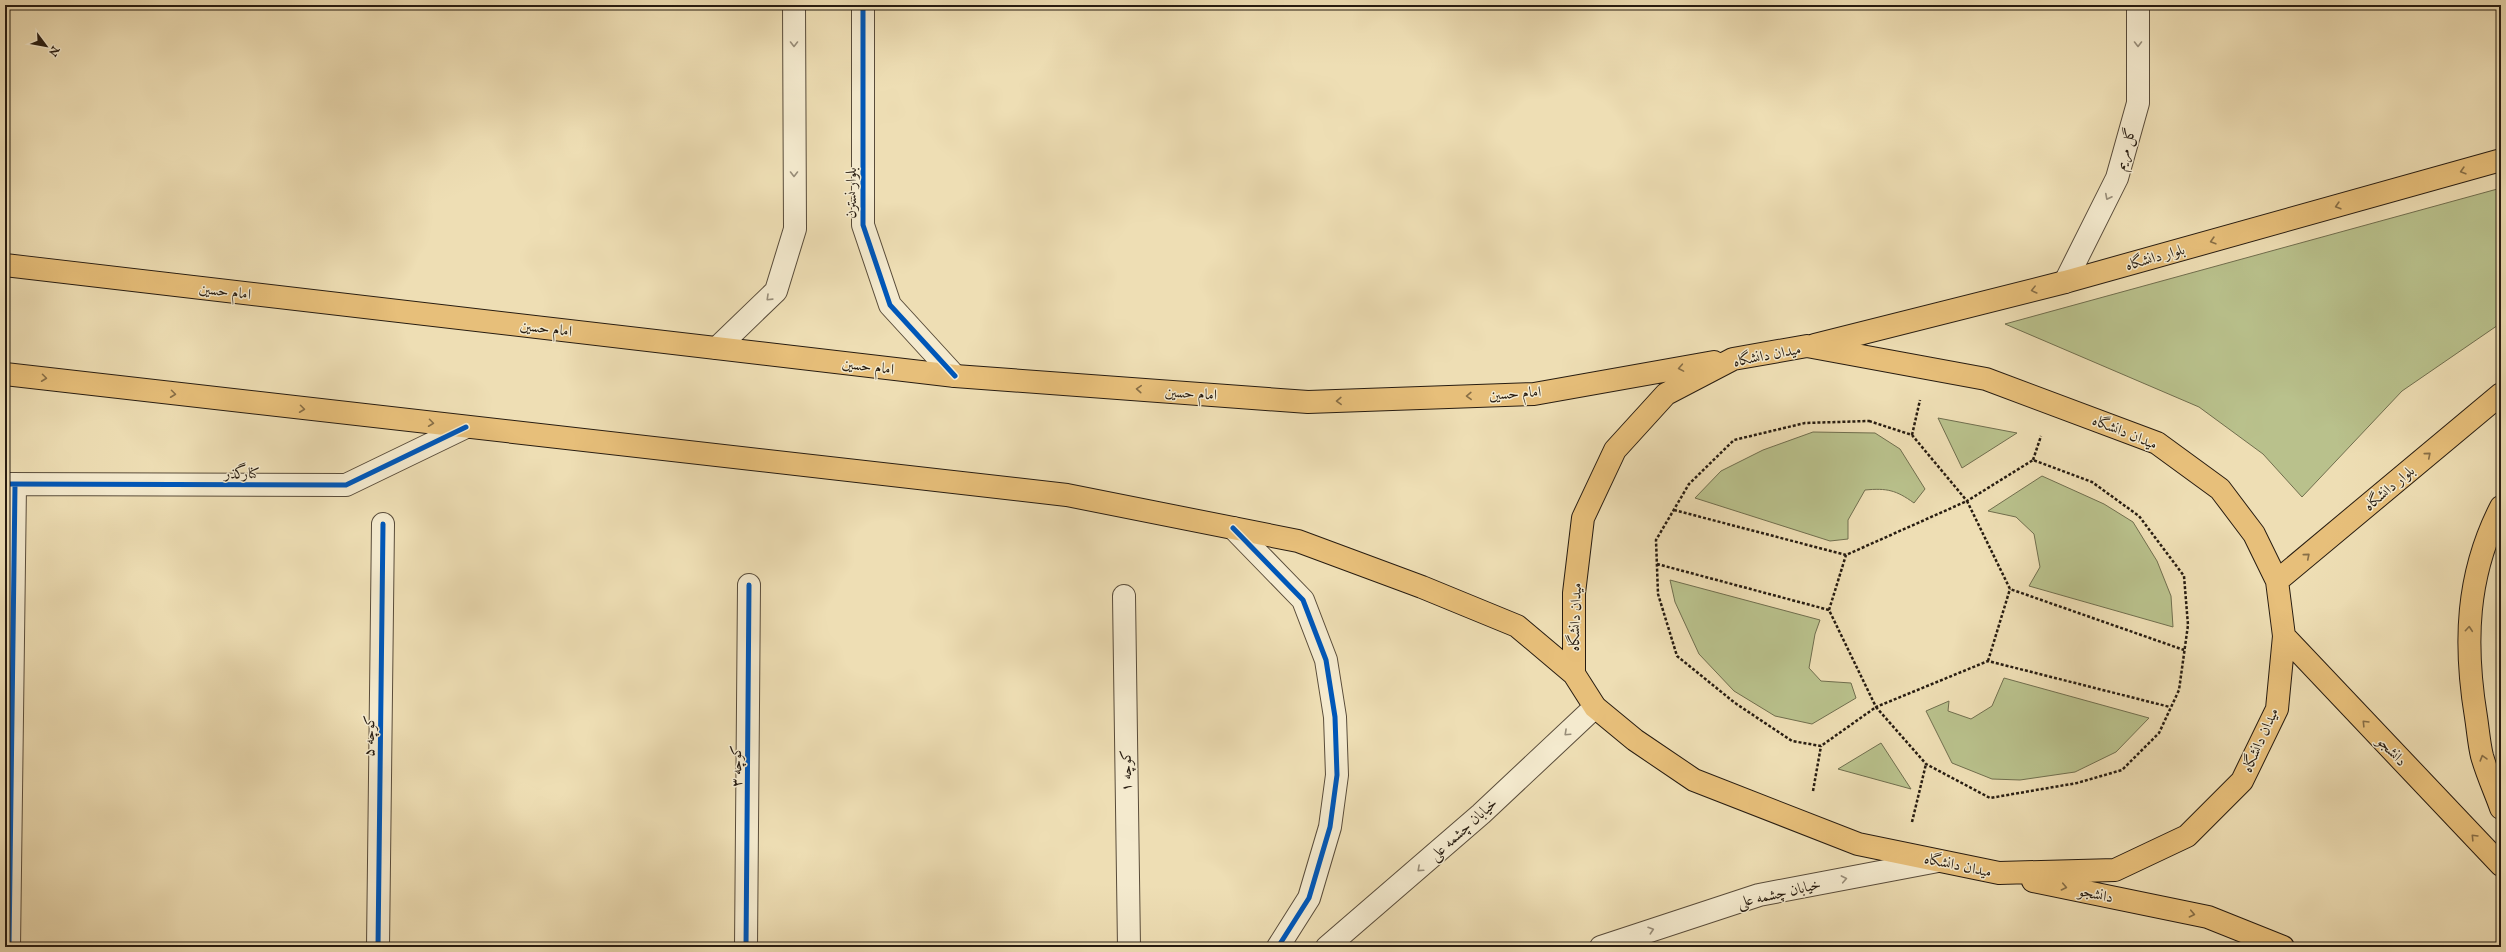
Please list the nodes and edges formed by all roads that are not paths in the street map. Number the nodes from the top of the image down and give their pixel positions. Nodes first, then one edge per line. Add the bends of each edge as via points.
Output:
1 (794, 5) edge
2 (863, 5) edge
3 (2138, 5) edge
4 (2501, 160) edge
5 (5, 265) edge
6 (2065, 282) junction
7 (1807, 346) junction
8 (717, 348) junction
9 (1733, 359) junction
10 (5, 374) edge
11 (955, 376) junction
12 (2501, 394) edge
13 (466, 427) junction
14 (10, 485) edge
15 (2501, 507) edge
16 (383, 524) dead end
17 (1233, 528) junction
18 (2277, 581) junction
19 (749, 585) dead end
20 (1124, 596) dead end
21 (2284, 636) junction
22 (1574, 674) junction
23 (1595, 707) junction
24 (2501, 808) edge
25 (1938, 861) junction
26 (2501, 865) edge
27 (1999, 873) junction
28 (9, 947) edge
29 (378, 947) edge
30 (746, 947) edge
31 (1129, 947) edge
32 (1278, 947) edge
33 (1327, 947) edge
34 (1601, 947) edge
35 (2283, 947) edge

1 -> 8 street via 794,229 776,291
2 - 11 street, بلوار نسترن via 863,226 890,305
3 -> 6 street, گل مریم via 2138,104 2117,178
4 -> 6 main road, بلوار دانشگاه
5 - 8 main road, امام حسین
6 -> 7 main road, بلوار دانشگاه
7 - 9 main road, میدان دانشگاه
7 - 18 main road, میدان دانشگاه via 1986,379 2157,443 2220,489 2254,534
8 - 11 main road, امام حسین
9 -> 11 main road, امام حسین via 1534,394 1308,402
9 - 22 main road, میدان دانشگاه via 1666,394 1614,450 1583,518 1574,593
10 -> 13 main road
18 -> 12 main road, بلوار دانشگاه
13 - 14 street, کنارگذر via 346,485
13 - 17 main road via 1067,496
14 - 28 street
24 -> 15 main road via 2482,756 2472,696 2468,633 2475,579 2493,522
16 - 29 street, کوچه ۵
17 - 22 main road via 1298,541 1422,586 1517,626
17 - 32 street via 1303,600 1326,660 1335,717 1337,775 1330,827 1308,898
18 - 21 main road, میدان دانشگاه
19 - 30 street, کوچه ۳
20 - 31 street, کوچه ۱
26 -> 21 main road, دانشجو
21 - 27 main road, میدان دانشگاه via 2276,709 2242,781 2187,836 2115,870
22 - 23 main road, میدان دانشگاه
23 - 25 main road, میدان دانشگاه via 1635,740 1694,780 1858,844
23 -> 33 street, خیابان چشمه علی via 1475,819
25 - 27 main road, میدان دانشگاه
34 -> 25 street, خیابان چشمه علی via 1760,896
27 -> 35 main road, دانشجو via 2208,917

